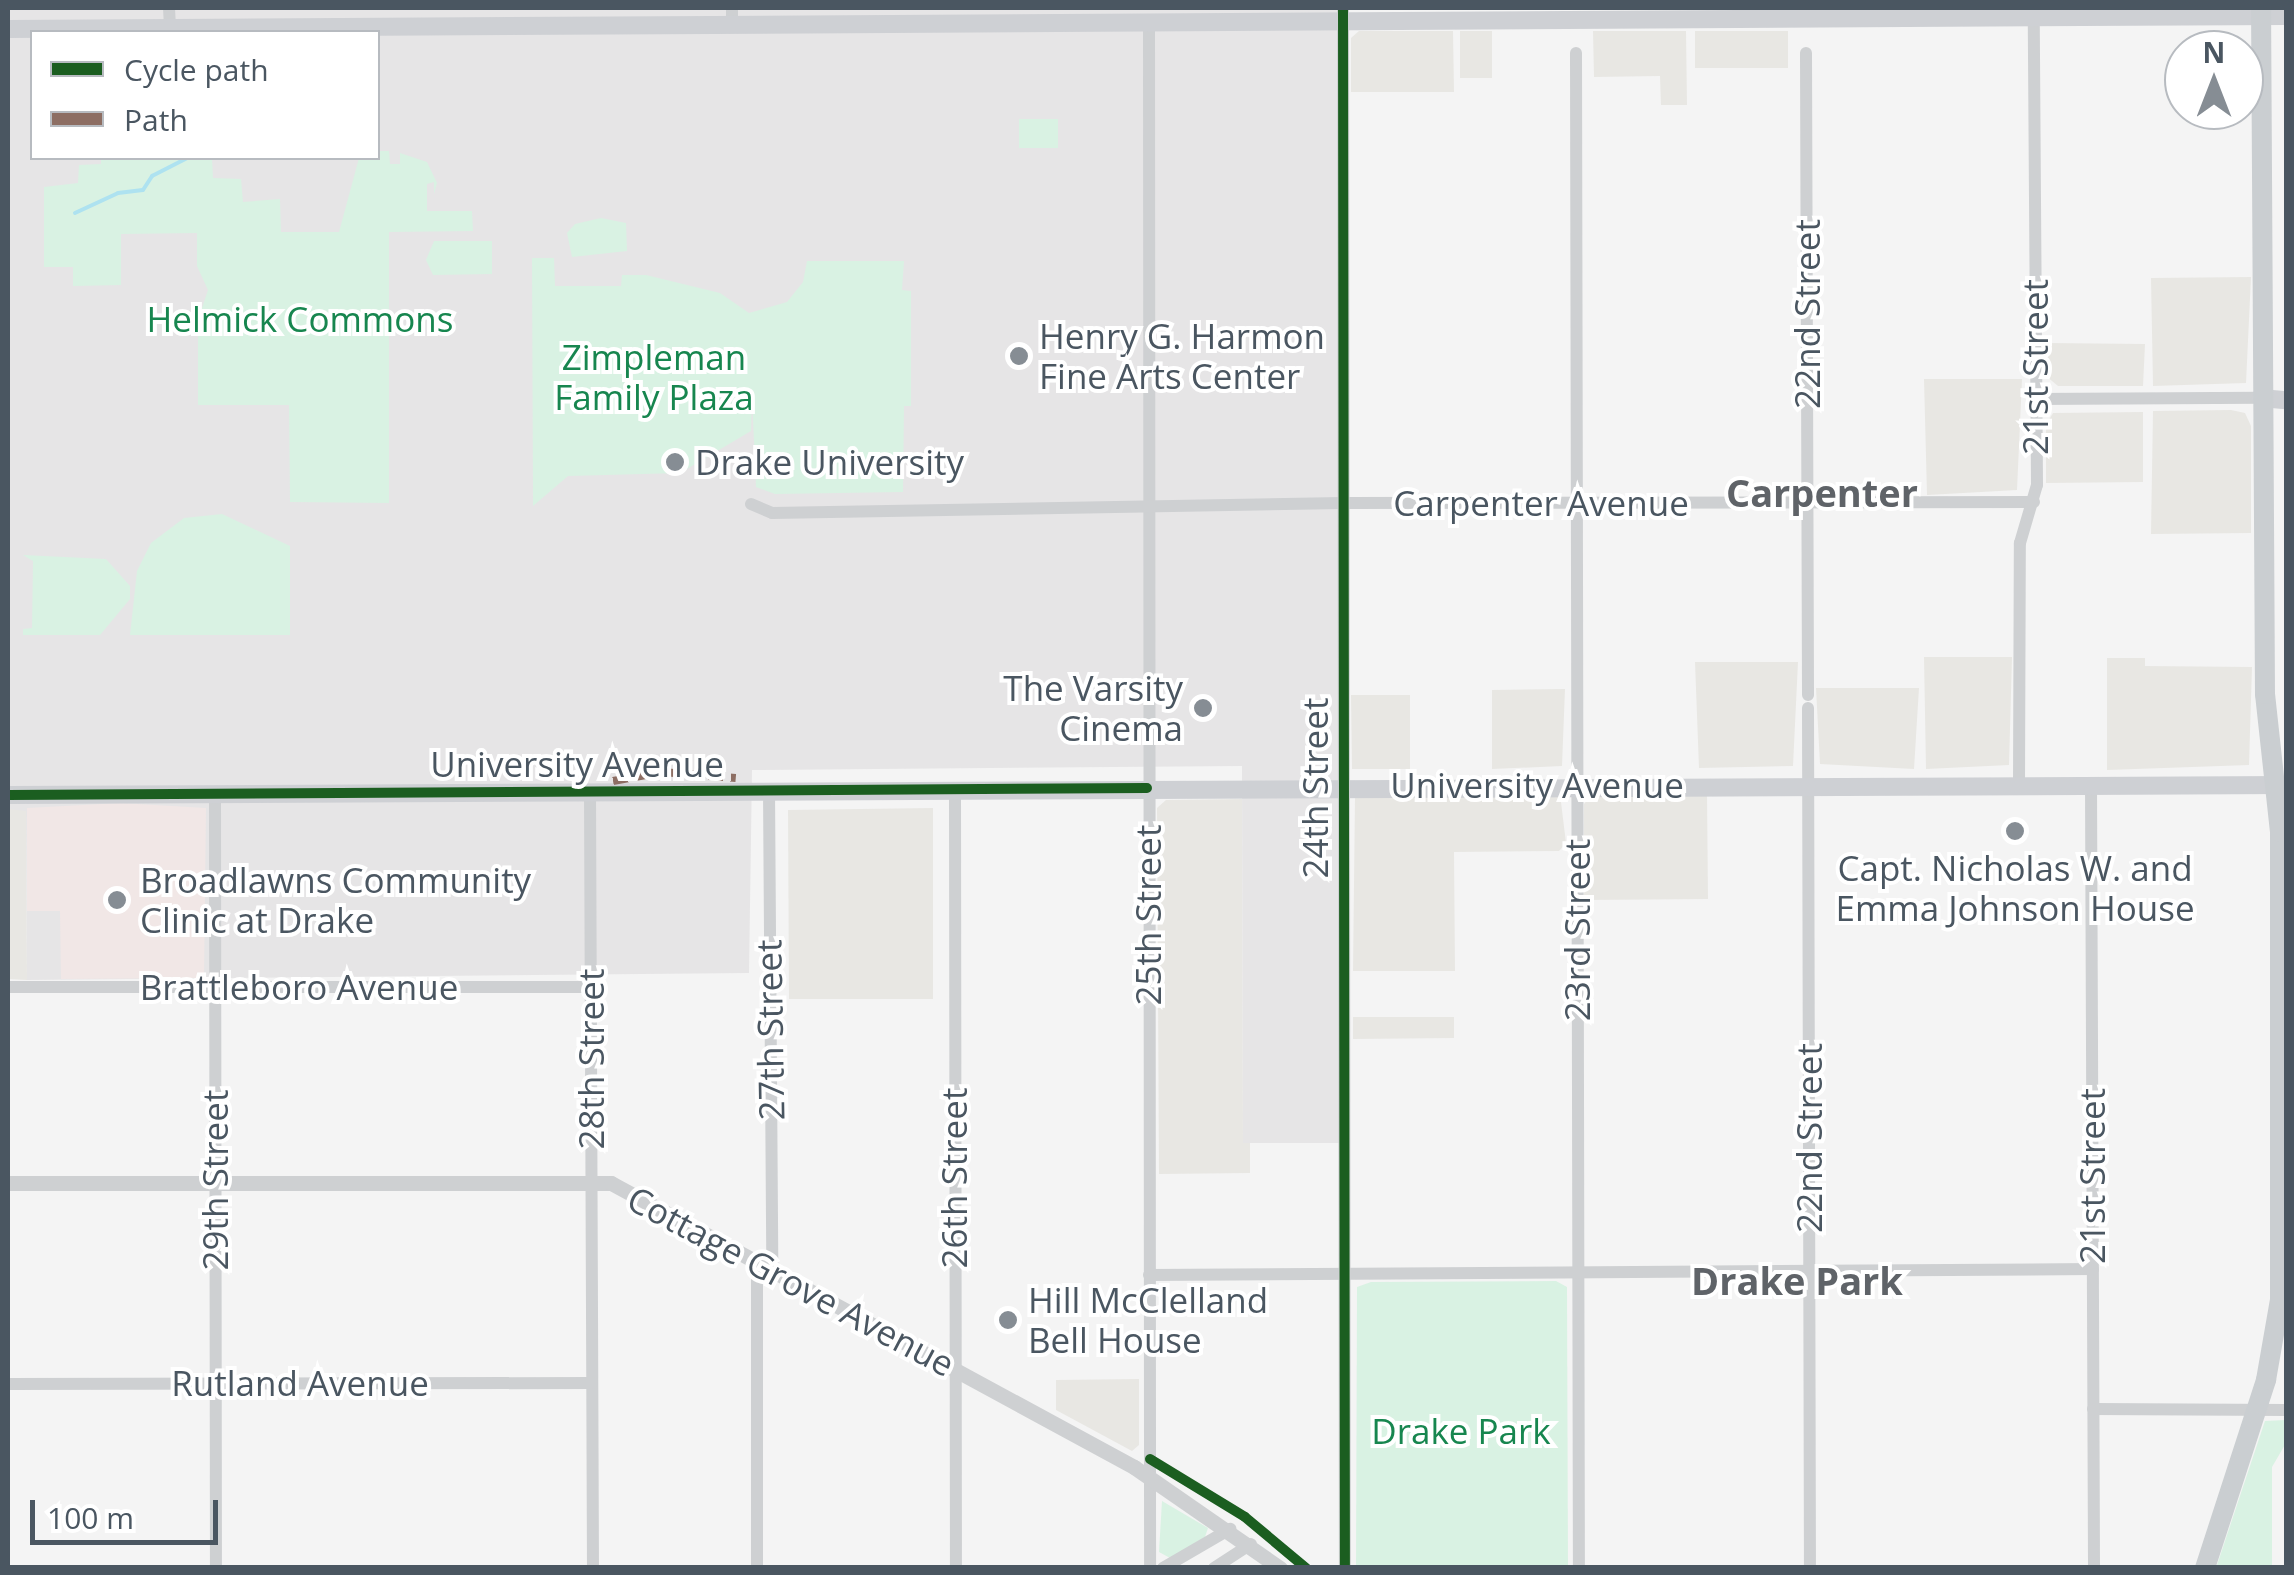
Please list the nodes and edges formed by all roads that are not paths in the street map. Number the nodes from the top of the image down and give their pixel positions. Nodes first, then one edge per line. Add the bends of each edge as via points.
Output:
1 (170, 8) edge
2 (2034, 12) edge
3 (2261, 12) edge
4 (1809, 13) edge
5 (1342, 14) edge
6 (1576, 14) edge
7 (732, 16) edge
8 (2286, 16) edge
9 (1149, 22) junction
10 (170, 28) junction
11 (8, 29) edge
12 (1576, 53) dead end
13 (1806, 53) dead end
14 (2034, 398) junction
15 (2261, 398) junction
16 (2286, 400) edge
17 (1576, 502) junction
18 (1807, 502) junction
19 (2034, 502) junction
20 (1342, 503) junction
21 (751, 504) dead end
22 (1148, 506) junction
23 (1808, 784) junction
24 (2019, 784) junction
25 (2091, 784) junction
26 (1576, 785) junction
27 (2280, 786) edge
28 (1342, 787) junction
29 (1147, 788) junction
30 (955, 789) junction
31 (769, 790) junction
32 (590, 791) junction
33 (216, 793) junction
34 (8, 795) edge
35 (8, 987) edge
36 (215, 987) junction
37 (592, 987) junction
38 (214, 1183) junction
39 (591, 1183) junction
40 (8, 1184) edge
41 (764, 1267) junction
42 (2092, 1270) junction
43 (1577, 1272) junction
44 (1809, 1272) junction
45 (1344, 1274) junction
46 (1149, 1275) junction
47 (955, 1370) junction
48 (592, 1382) junction
49 (215, 1383) junction
50 (8, 1384) edge
51 (2093, 1409) junction
52 (2257, 1409) junction
53 (2286, 1410) edge
54 (1150, 1476) junction
55 (1230, 1529) junction
56 (1251, 1544) junction
57 (216, 1568) edge
58 (593, 1568) edge
59 (757, 1568) edge
60 (956, 1568) edge
61 (1150, 1568) edge
62 (1163, 1568) edge
63 (1214, 1568) edge
64 (1280, 1568) edge
65 (1345, 1568) edge
66 (1579, 1568) edge
67 (1810, 1568) edge
68 (2094, 1568) edge
69 (2205, 1568) edge

1 - 10 street
2 - 3 main road
2 - 4 main road
2 - 14 street, 21st Street
3 - 8 main road
3 - 15 main road
4 - 6 main road
5 - 6 main road
5 - 9 main road
5 - 20 street, 24th Street
7 - 9 main road
7 - 10 main road
9 - 22 street, 25th Street
10 - 11 main road
12 - 17 street, 23rd Street
13 - 18 street, 22nd Street
14 - 15 street
14 - 19 street, 21st Street
15 - 16 main road
15 - 27 main road via 2265,694
17 - 18 street, Carpenter Avenue
17 - 20 street, Carpenter Avenue
17 - 26 street, 23rd Street
18 - 19 street, Carpenter Avenue
18 - 23 street, 22nd Street
19 - 24 street, 21st Street via 2020,543
20 - 22 street, Carpenter Avenue
20 - 28 street, 24th Street
21 - 22 street, Carpenter Avenue via 772,513
22 - 29 street, 25th Street
23 - 24 main road, University Avenue
23 - 26 main road, University Avenue
23 - 44 street, 22nd Street
24 - 25 main road, University Avenue
25 - 27 main road, University Avenue
25 - 42 street, 21st Street
26 - 28 main road, University Avenue
26 - 43 street, 23rd Street
27 - 52 main road via 2282,1232 2276,1329
28 - 29 main road, University Avenue
28 - 45 street, 24th Street
29 - 30 main road, University Avenue
29 - 46 street, 25th Street
30 - 31 main road, University Avenue
30 - 47 street, 26th Street
31 - 32 main road, University Avenue
31 - 41 street, 27th Street
32 - 33 main road, University Avenue
32 - 37 street, 28th Street
33 - 34 main road, University Avenue
33 - 36 street, 29th Street
35 - 36 street, Brattleboro Avenue
36 - 37 street, Brattleboro Avenue
36 - 38 street, 29th Street
37 - 39 street, 28th Street
38 - 39 street, Cottage Grove Avenue
38 - 40 street, Cottage Grove Avenue
38 - 49 street, 29th Street
39 - 41 street, Cottage Grove Avenue via 611,1184
39 - 48 street, 28th Street
41 - 47 street, Cottage Grove Avenue
41 - 59 street, 27th Street
42 - 44 street
42 - 51 street, 21st Street
43 - 44 street
43 - 45 street
43 - 66 street, 23rd Street
44 - 67 street, 22nd Street
45 - 46 street
45 - 65 street, 24th Street
46 - 54 street, 25th Street
47 - 54 street, Cottage Grove Avenue
47 - 60 street, 26th Street
48 - 49 street, Rutland Avenue
48 - 58 street, 28th Street
49 - 50 street, Rutland Avenue
49 - 57 street, 29th Street
51 - 52 street
51 - 68 street, 21st Street
52 - 53 street
52 - 69 main road
54 - 55 street, Cottage Grove Avenue
54 - 61 street, 25th Street
55 - 56 street, Cottage Grove Avenue
55 - 62 street
56 - 63 street
56 - 64 street, Cottage Grove Avenue

